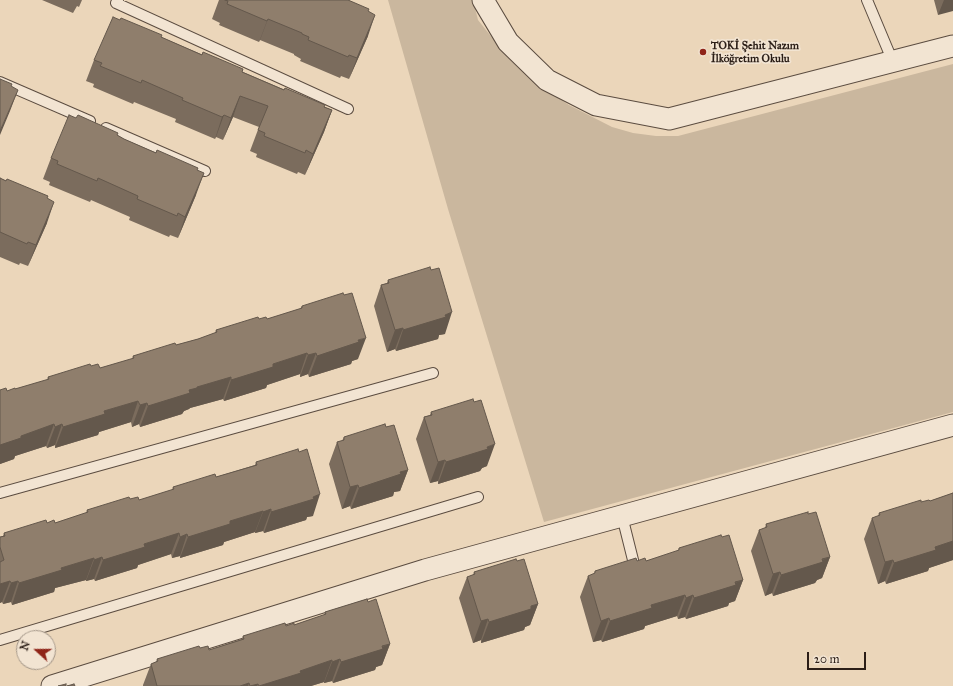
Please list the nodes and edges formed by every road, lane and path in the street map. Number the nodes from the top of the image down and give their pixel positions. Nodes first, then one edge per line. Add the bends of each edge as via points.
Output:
1 (118, 0) edge
2 (483, 0) edge
3 (867, 0) edge
4 (953, 46) edge
5 (893, 62) junction
6 (0, 82) edge
7 (348, 110) dead end
8 (205, 171) dead end
9 (433, 373) dead end
10 (953, 424) edge
11 (0, 493) edge
12 (478, 497) dead end
13 (622, 516) junction
14 (634, 564) edge
15 (0, 640) edge
16 (52, 686) edge

1 - 7 lane via 116,3
2 - 5 street via 508,42 547,80 596,105 669,119
3 - 5 lane
4 - 5 street
6 - 8 lane
9 - 11 lane
10 - 13 street
12 - 15 lane
13 - 14 lane
13 - 16 street via 425,570

